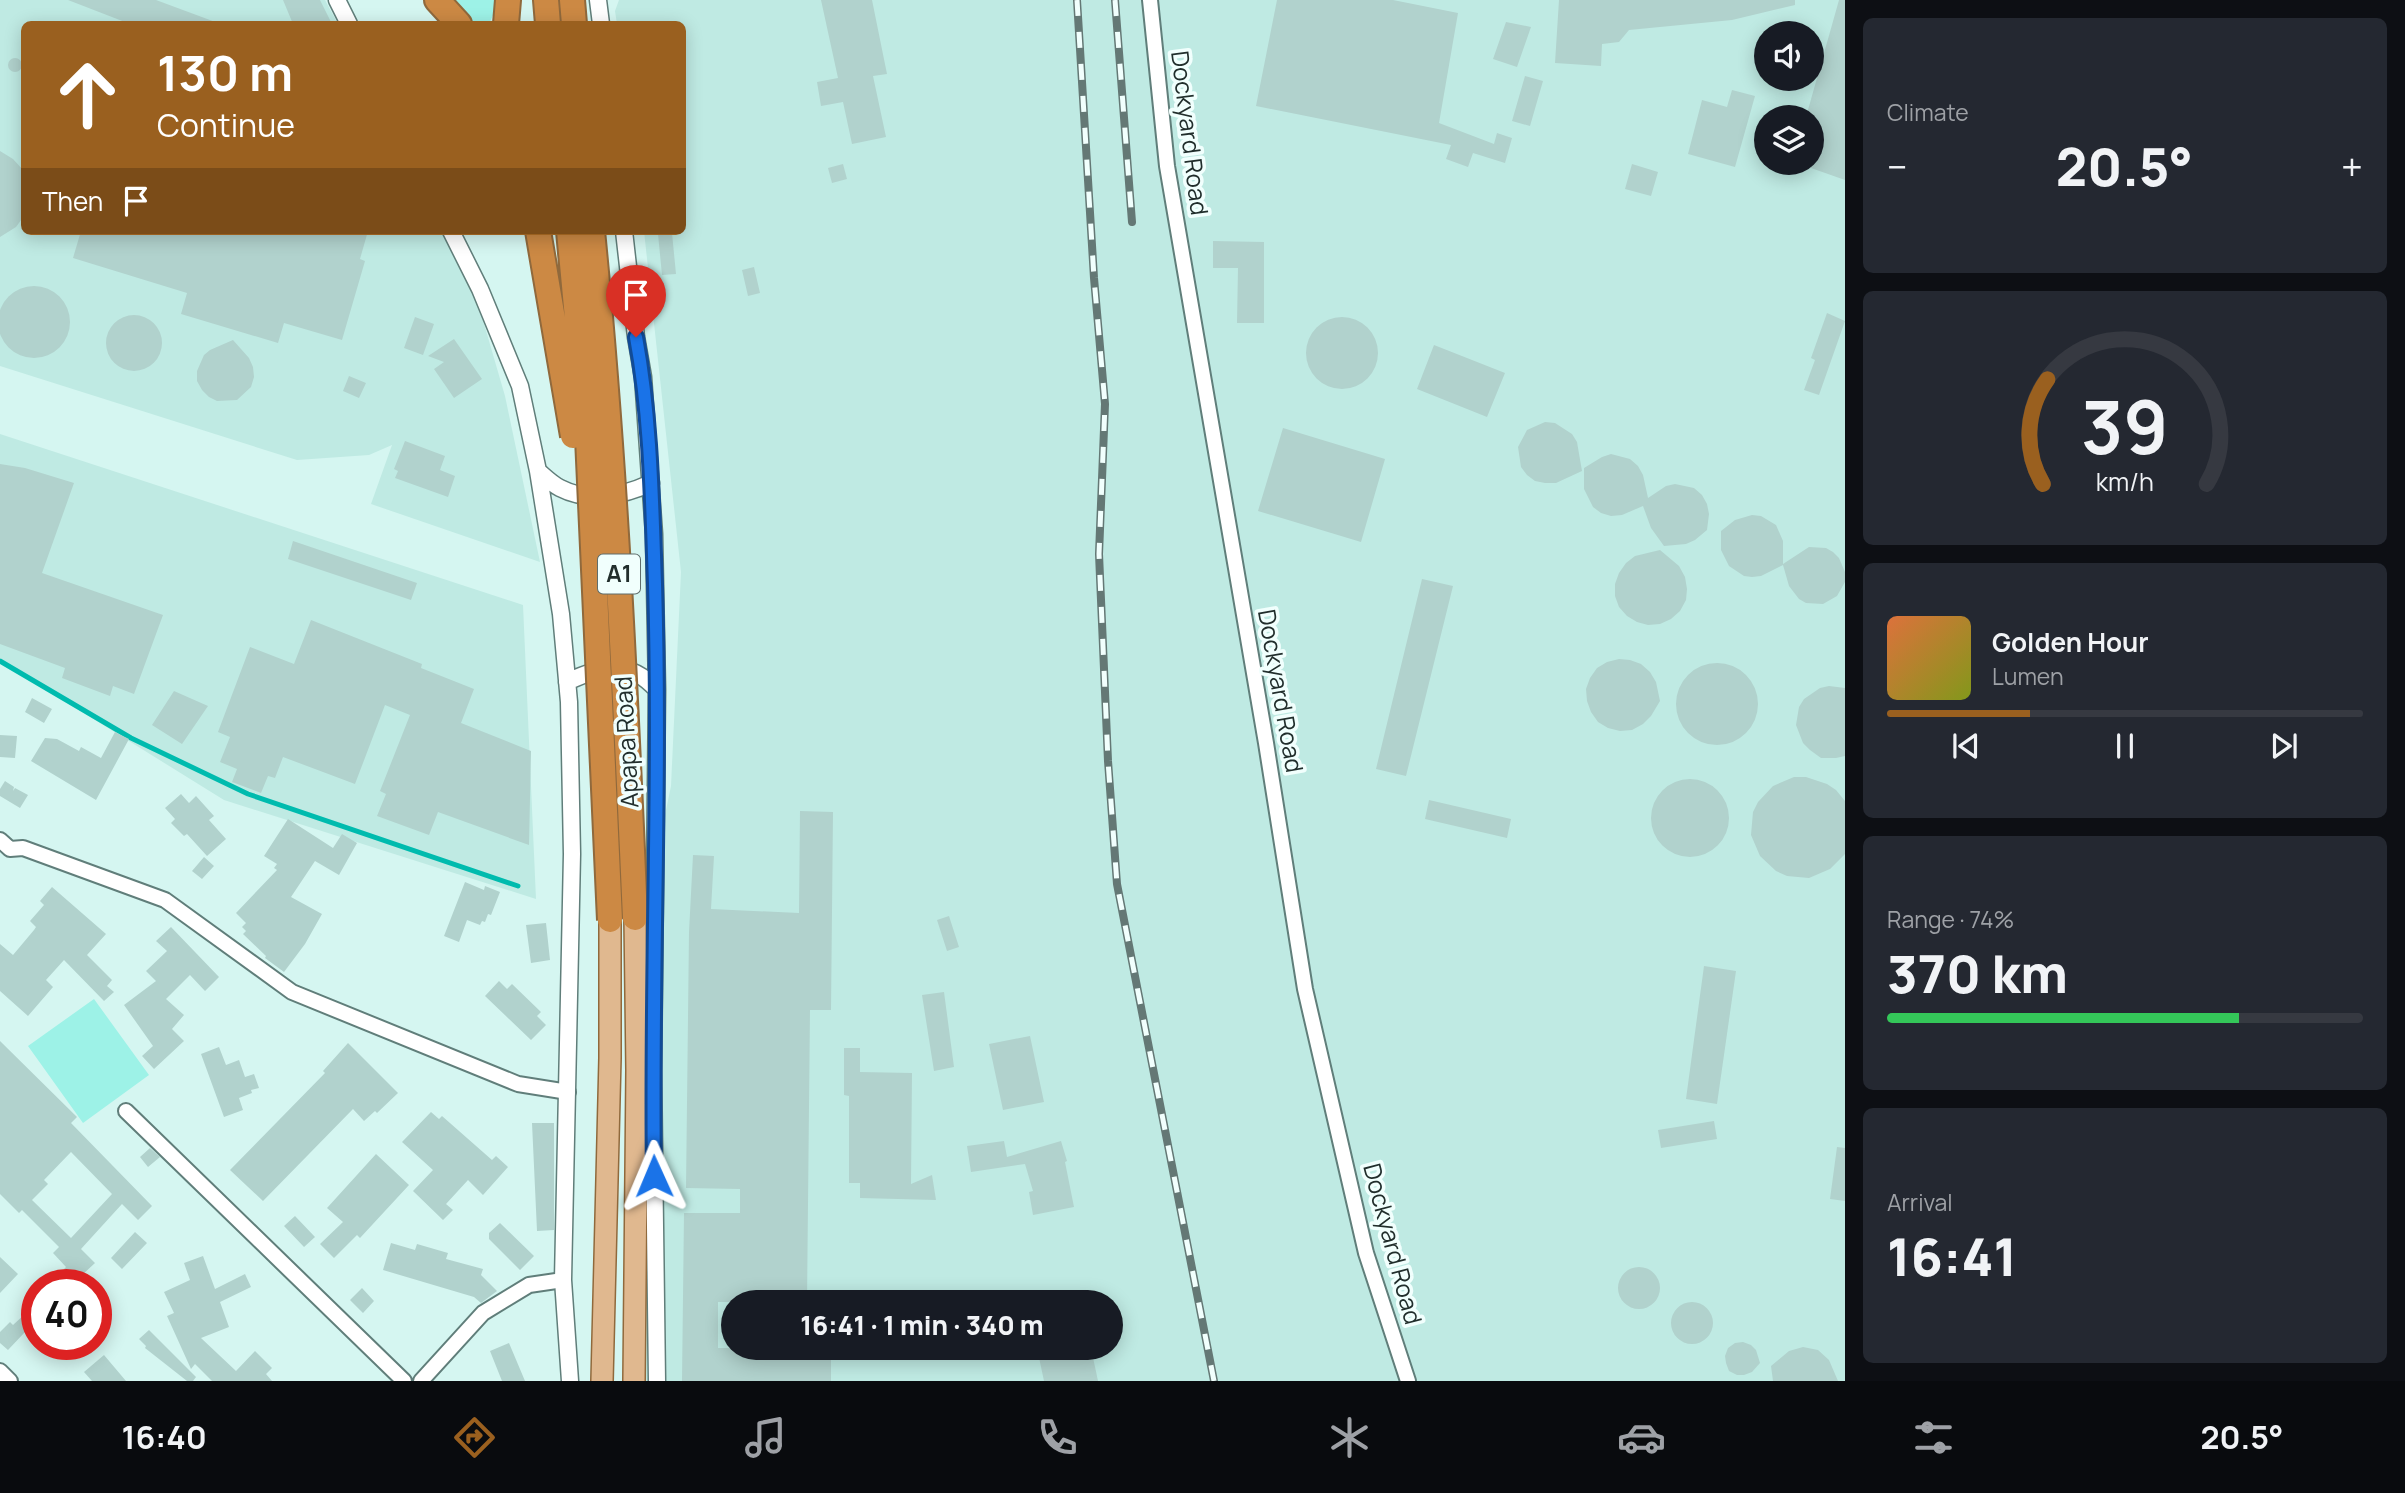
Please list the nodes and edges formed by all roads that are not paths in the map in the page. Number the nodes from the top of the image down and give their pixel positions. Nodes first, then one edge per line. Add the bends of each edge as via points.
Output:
1 (337, 0) edge
2 (437, 0) edge
3 (508, 0) edge
4 (546, 0) edge
5 (572, 0) edge
6 (598, 0) edge
7 (1150, 0) edge
8 (348, 21) edge
9 (455, 21) edge
10 (506, 21) edge
11 (548, 21) edge
12 (574, 21) edge
13 (601, 21) edge
14 (454, 235) edge
15 (539, 235) edge
16 (569, 235) edge
17 (592, 235) edge
18 (624, 235) edge
19 (538, 471) junction
20 (650, 482) junction
21 (594, 568) junction
22 (567, 682) junction
23 (657, 690) junction
24 (3, 850) edge
25 (635, 918) joint
26 (610, 920) joint
27 (568, 1092) junction
28 (127, 1111) dead end
29 (563, 1280) junction
30 (0, 1371) edge
31 (10, 1381) edge
32 (404, 1381) edge
33 (421, 1381) edge
34 (570, 1381) edge
35 (602, 1381) edge
36 (635, 1381) edge
37 (657, 1381) edge
38 (1408, 1381) edge

1 - 8 street
2 - 9 highway
3 - 10 highway
4 - 11 highway
5 - 12 highway
6 - 13 street
7 - 38 street, Dockyard Road via 1167,166 1305,989 1366,1253
14 - 19 street via 520,386
15 - 21 highway, bridge
16 - 21 highway, Apapa Road / A1, bridge via 588,438
17 - 25 highway, Apapa Road / A1, bridge via 606,365
18 - 20 street via 643,377
19 - 20 street via 579,496 629,493
19 - 22 street via 557,579
20 - 23 street
21 - 26 highway, Apapa Road / A1, bridge
22 - 23 street via 613,667 632,670
22 - 27 street via 572,854
23 - 37 street via 653,1071
24 - 27 street via 23,848 165,900 292,992 518,1084
25 - 36 main road, Apapa Road / A1
26 - 35 main road, Apapa Road / A1
27 - 29 street
28 - 32 street
29 - 33 street via 529,1285 483,1313
29 - 34 street
30 - 31 street

